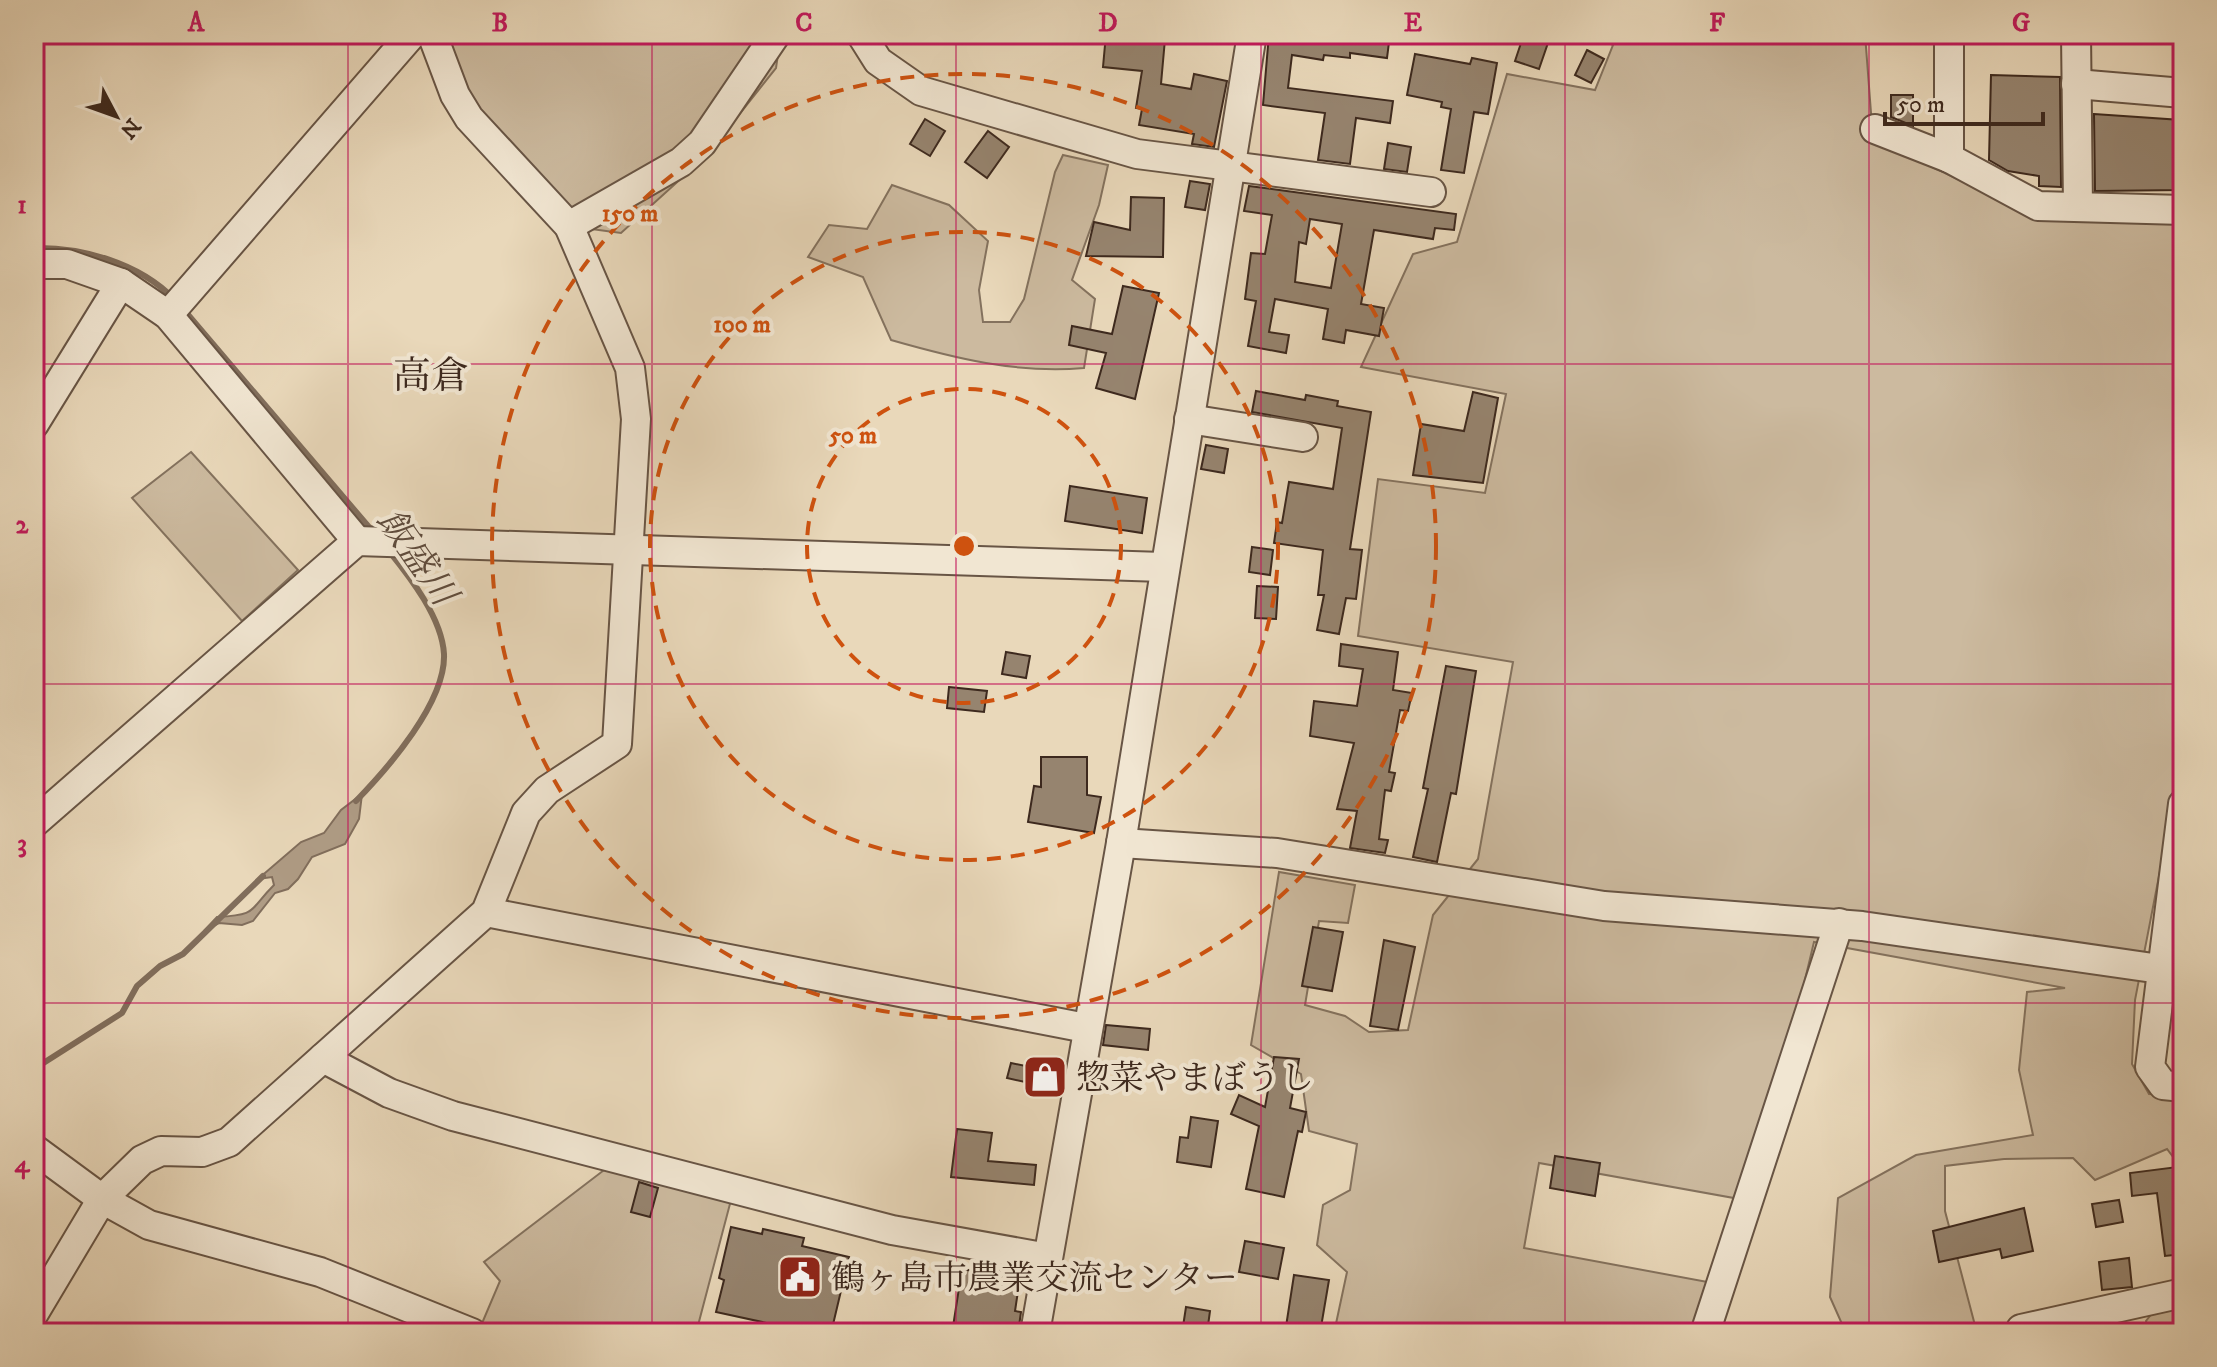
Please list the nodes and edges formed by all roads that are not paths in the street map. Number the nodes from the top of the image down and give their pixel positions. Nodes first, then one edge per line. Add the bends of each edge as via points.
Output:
1 (412, 34) edge
2 (432, 34) edge
3 (776, 34) edge
4 (861, 34) edge
5 (1252, 34) edge
6 (1949, 34) edge
7 (2076, 34) edge
8 (2076, 84) junction
9 (2183, 93) edge
10 (1875, 129) dead end
11 (1949, 158) junction
12 (1230, 168) junction
13 (1431, 192) dead end
14 (2078, 207) junction
15 (2183, 210) edge
16 (569, 226) junction
17 (34, 264) edge
18 (121, 283) junction
19 (168, 315) junction
20 (1189, 419) junction
21 (34, 424) edge
22 (1303, 437) dead end
23 (357, 541) junction
24 (631, 547) junction
25 (1163, 567) junction
26 (2183, 804) edge
27 (34, 823) edge
28 (1121, 843) junction
29 (486, 912) junction
30 (1839, 923) junction
31 (2160, 969) junction
32 (1086, 1028) junction
33 (323, 1058) junction
34 (2183, 1087) edge
35 (34, 1149) edge
36 (102, 1199) junction
37 (1048, 1258) junction
38 (2183, 1293) edge
39 (34, 1313) edge
40 (472, 1333) edge
41 (1035, 1333) edge
42 (1705, 1333) edge
43 (2022, 1333) edge

1 - 19 street
2 - 16 street via 469,118
3 - 16 street via 702,143 681,162
4 - 12 street via 878,61 921,91 1137,154
5 - 12 street
6 - 11 street
7 - 8 street
8 - 9 street
8 - 14 street
10 - 11 street
11 - 14 street via 2038,206
12 - 13 street
12 - 20 street
14 - 15 street
16 - 24 street via 630,368 636,419
17 - 18 street via 67,264
18 - 19 street
18 - 21 street
19 - 23 street
20 - 22 street
20 - 25 street
23 - 24 street
23 - 27 street
24 - 25 street
24 - 29 street via 617,744 547,790 526,813
25 - 28 street
26 - 31 street
28 - 30 street via 1277,853 1604,906
28 - 32 street
29 - 32 street
29 - 33 street
30 - 31 street
30 - 42 street
31 - 34 street via 2150,1067 2163,1085
32 - 37 street
33 - 36 street via 229,1142 202,1152 161,1151 142,1160
33 - 37 street via 389,1093 453,1116 892,1230
35 - 36 street
36 - 39 street
36 - 40 street via 149,1225 320,1272
37 - 41 street
38 - 43 street via 2021,1329

